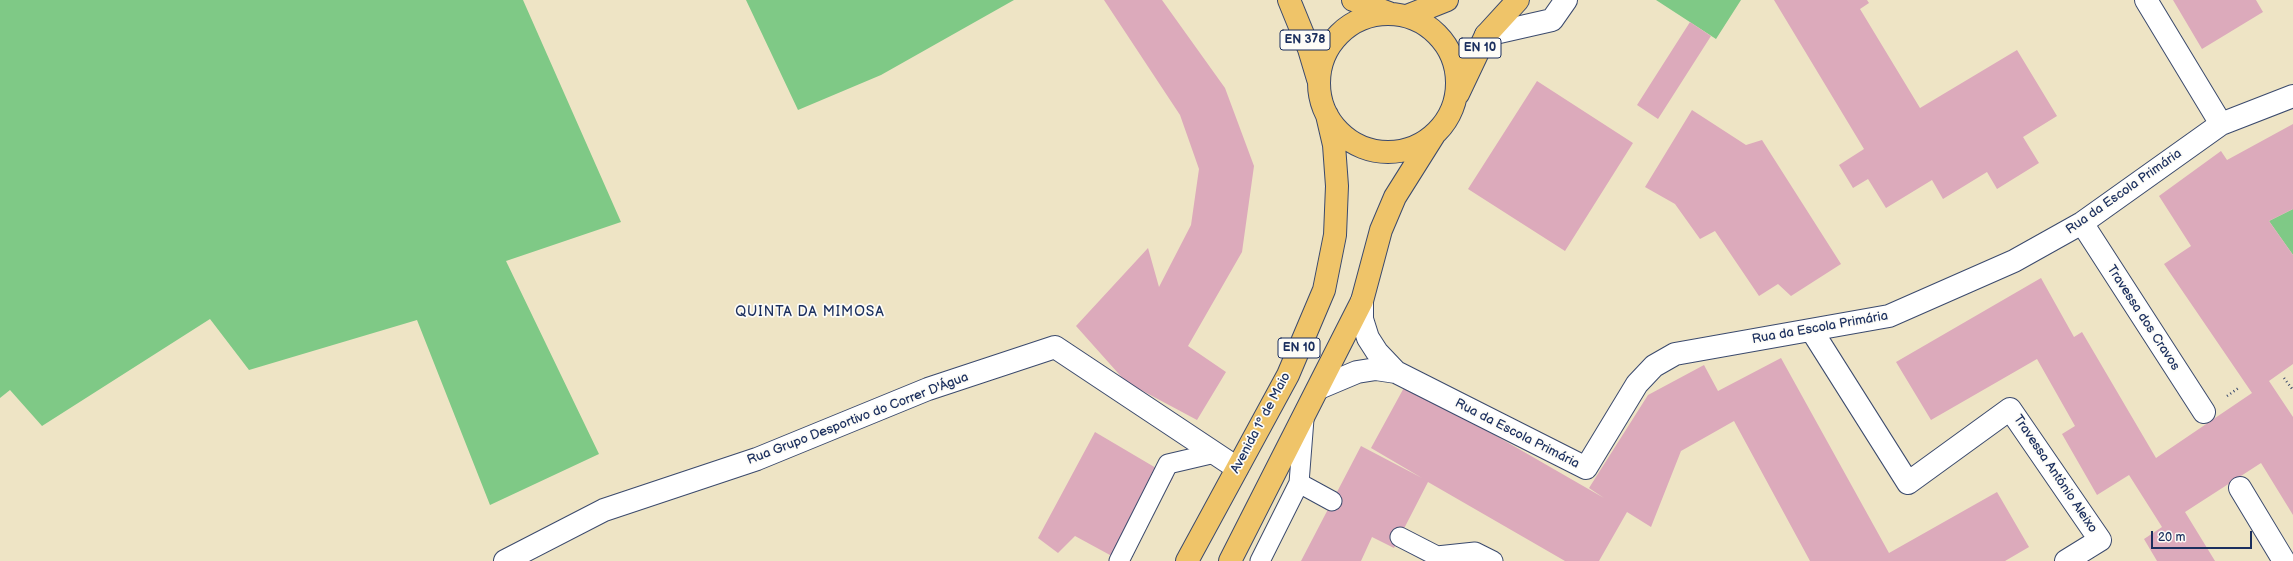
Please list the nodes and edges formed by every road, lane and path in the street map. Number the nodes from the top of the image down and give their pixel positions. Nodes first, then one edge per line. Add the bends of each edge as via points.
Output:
1 (1288, 0) edge
2 (1353, 0) edge
3 (1447, 0) edge
4 (1518, 0) edge
5 (1566, 0) edge
6 (2146, 0) edge
7 (1399, 15) junction
8 (1486, 35) junction
9 (1319, 81) junction
10 (2293, 96) edge
11 (1454, 104) junction
12 (1326, 115) junction
13 (2221, 124) junction
14 (1434, 135) junction
15 (2082, 223) junction
16 (1362, 301) junction
17 (1812, 331) junction
18 (1396, 372) junction
19 (2284, 378) dead end
20 (1319, 388) junction
21 (2293, 390) edge
22 (2204, 412) dead end
23 (1304, 419) junction
24 (1214, 453) junction
25 (1237, 468) junction
26 (1299, 483) junction
27 (2240, 488) dead end
28 (1332, 501) dead end
29 (1400, 537) dead end
30 (505, 561) edge
31 (1119, 561) edge
32 (1187, 561) edge
33 (1230, 561) edge
34 (1260, 561) edge
35 (1493, 561) edge
36 (2066, 561) edge
37 (2284, 561) edge

1 - 9 main road, EN 378
2 - 7 main road
3 - 7 main road
4 - 8 main road, EN 10
5 - 8 street via 1552,20
6 - 13 street
7 - 9 main road via 1371,15 1354,22 1339,33 1321,64
7 - 11 main road via 1424,24 1439,36 1449,51 1456,68
8 - 11 main road, EN 10
9 - 12 main road via 1320,99
10 - 13 street, Rua da Escola Primária
11 - 14 main road via 1446,121
12 - 14 main road via 1337,130 1350,141 1366,149 1402,151 1419,145
12 - 25 main road, Avenida 1º de Maio / EN 10 via 1334,145 1337,186 1335,235 1324,290 1288,375
13 - 15 street, Rua da Escola Primária
14 - 16 main road, EN 10 via 1395,197 1381,230
15 - 17 street, Rua da Escola Primária via 2014,261 1889,316
15 - 22 street, Travessa dos Cravos
16 - 18 street, Rua da Escola Primária via 1362,319 1368,338
16 - 20 main road, EN 10
17 - 18 street, Rua da Escola Primária via 1675,354 1654,366 1637,384 1586,468
17 - 36 street, Travessa António Aleixo via 1908,482 2010,409 2100,540
18 - 20 street, Rua da Escola Primária via 1376,369 1357,372
19 - 21 path
20 - 23 main road, EN 10
23 - 26 lane
23 - 33 main road, EN 10
24 - 25 street, Rua Grupo Desportivo do Correr D'Água
24 - 30 street, Rua Grupo Desportivo do Correr D'Água via 1055,347 928,389 757,460 604,510
24 - 31 lane via 1168,464
25 - 32 main road, Avenida 1º de Maio / EN 10
26 - 28 lane
26 - 34 lane
27 - 37 street
29 - 35 lane via 1437,556 1476,552

